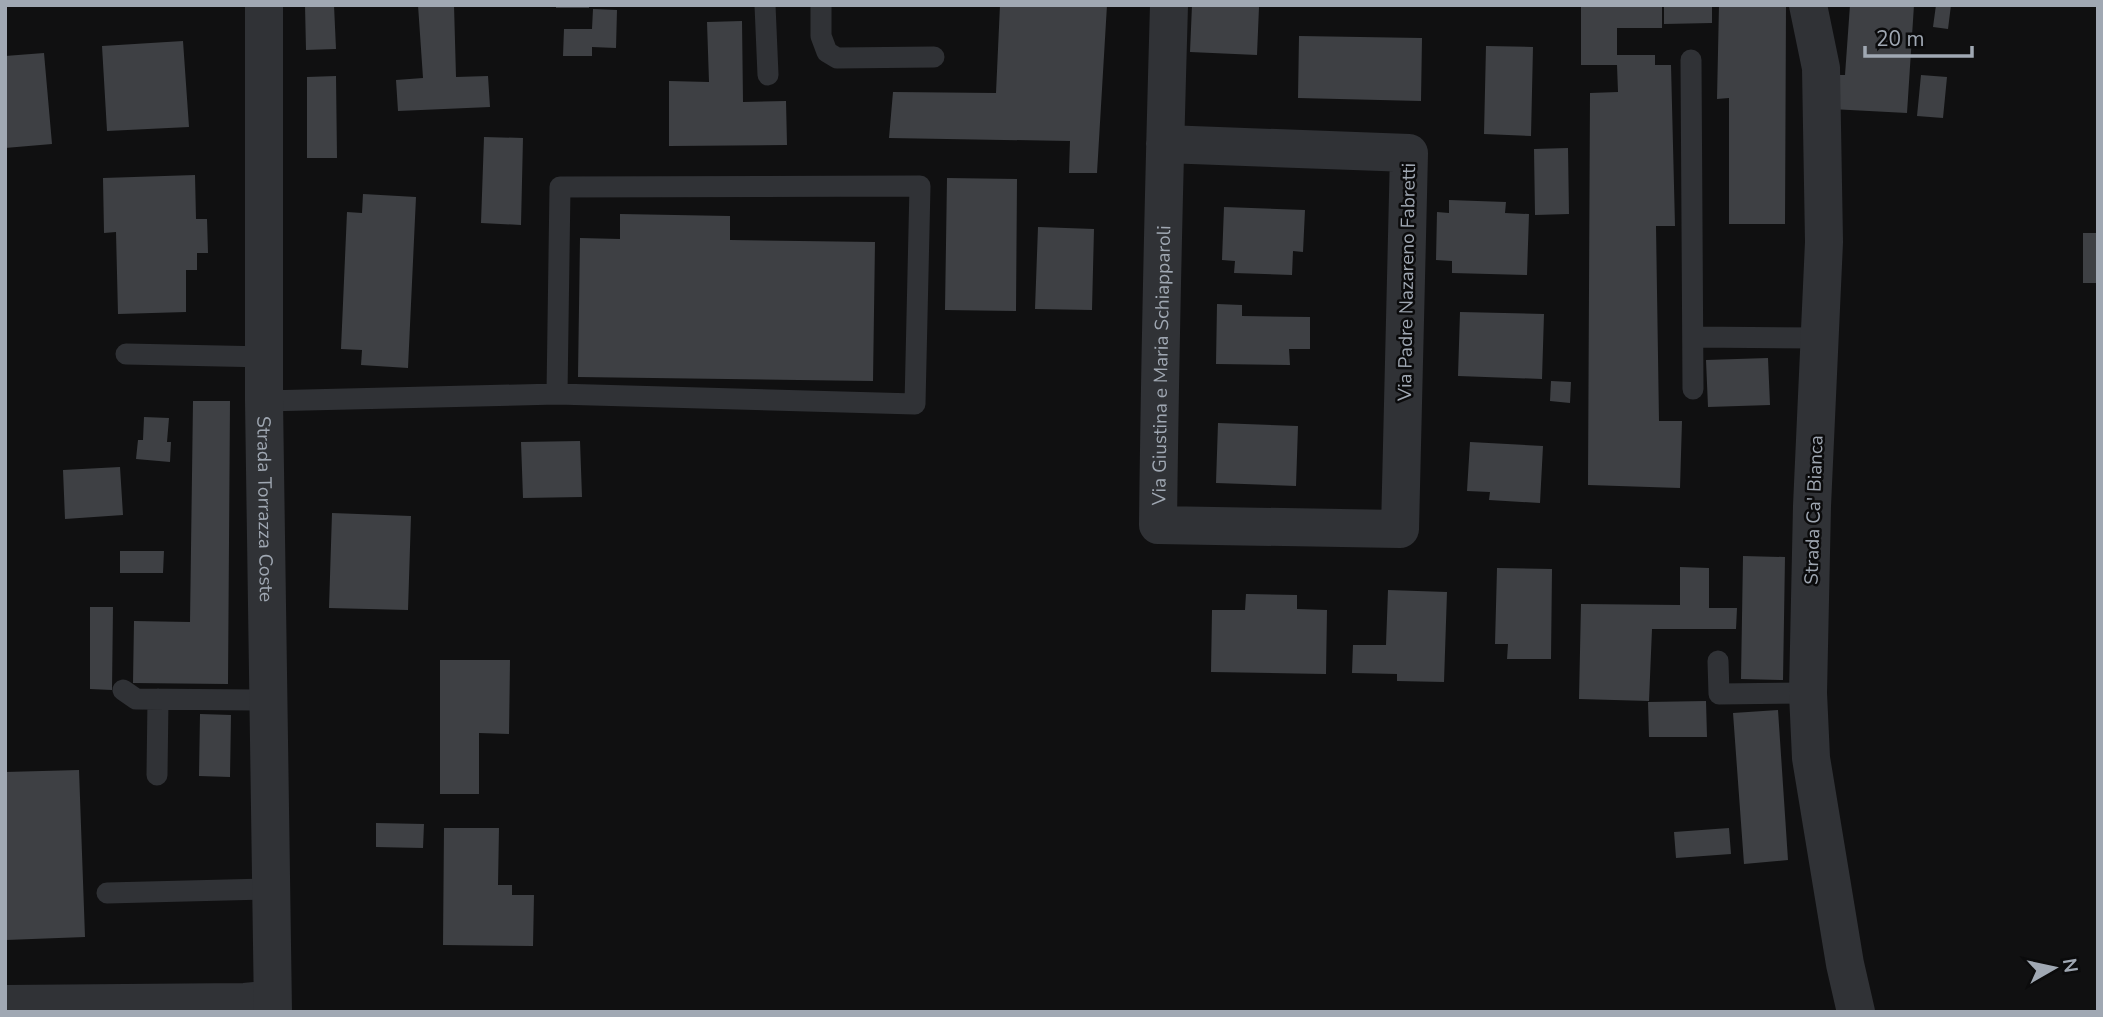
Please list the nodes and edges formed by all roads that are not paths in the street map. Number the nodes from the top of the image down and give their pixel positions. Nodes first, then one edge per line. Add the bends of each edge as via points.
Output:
1 (264, 5) edge
2 (765, 5) edge
3 (821, 5) edge
4 (1169, 5) edge
5 (1808, 5) edge
6 (934, 57) dead end
7 (1691, 60) dead end
8 (768, 75) dead end
9 (1165, 144) junction
10 (1693, 337) junction
11 (1820, 338) junction
12 (126, 354) dead end
13 (264, 356) junction
14 (1693, 388) dead end
15 (557, 394) junction
16 (264, 401) junction
17 (1400, 529) joint
18 (1718, 661) dead end
19 (123, 690) dead end
20 (1808, 693) junction
21 (158, 699) junction
22 (268, 700) junction
23 (157, 775) dead end
24 (271, 889) junction
25 (107, 893) dead end
26 (5, 1004) edge
27 (272, 1005) edge
28 (1856, 1012) edge

1 - 13 street, Strada Torrazza Coste
2 - 8 lane
3 - 6 lane via 821,36 827,52 836,58
4 - 9 street, Via Giustina e Maria Schiapparoli
5 - 11 street, Strada Ca' Bianca via 1821,68 1824,242
7 - 10 lane
9 - 17 street, Via Padre Nazareno Fabretti via 1409,153
9 - 17 street, Via Giustina e Maria Schiapparoli via 1158,525
10 - 11 lane
10 - 14 lane
11 - 20 street, Strada Ca' Bianca
12 - 13 lane
13 - 16 street, Strada Torrazza Coste
15 - 15 lane via 915,404 920,186 561,187
15 - 16 lane
16 - 22 street, Strada Torrazza Coste
18 - 20 lane via 1719,694
19 - 21 lane via 136,699
20 - 28 street, Strada Ca' Bianca via 1811,758
21 - 22 lane
21 - 23 lane
22 - 24 street, Strada Torrazza Coste
24 - 25 lane
24 - 27 street, Strada Torrazza Coste
26 - 27 street

